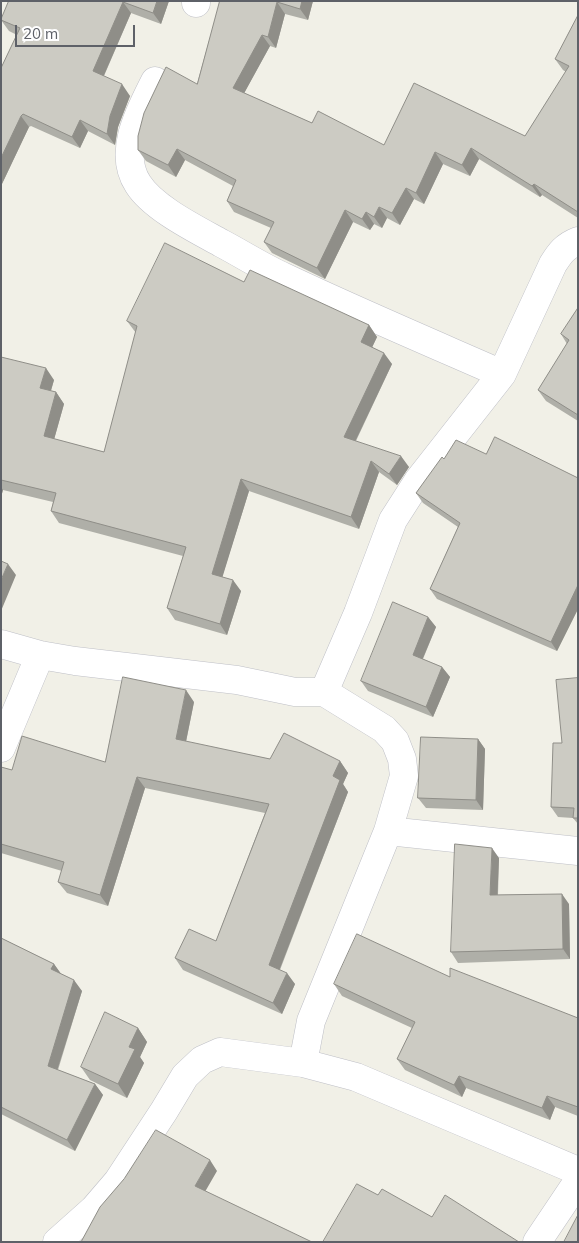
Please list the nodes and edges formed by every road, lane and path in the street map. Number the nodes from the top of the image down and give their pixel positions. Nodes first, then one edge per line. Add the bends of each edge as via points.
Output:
1 (154, 81) dead end
2 (578, 242) edge
3 (502, 374) junction
4 (1, 644) edge
5 (40, 654) junction
6 (324, 692) junction
7 (1, 748) edge
8 (388, 831) junction
9 (578, 851) edge
10 (303, 1063) junction
11 (578, 1171) edge
12 (578, 1181) edge
13 (57, 1242) edge
14 (537, 1242) edge

1 - 3 street via 134,127 130,164 138,184 155,202 190,226 283,276
2 - 3 street via 562,251 553,264
3 - 6 street via 418,481 393,520
4 - 5 street
5 - 6 street via 237,680 295,692
5 - 7 street
6 - 8 street via 384,729 395,741 404,776
8 - 9 street
8 - 10 street via 311,1022
10 - 11 street via 356,1077
10 - 13 street via 220,1052 202,1060 185,1076 118,1181 94,1209
12 - 14 street

